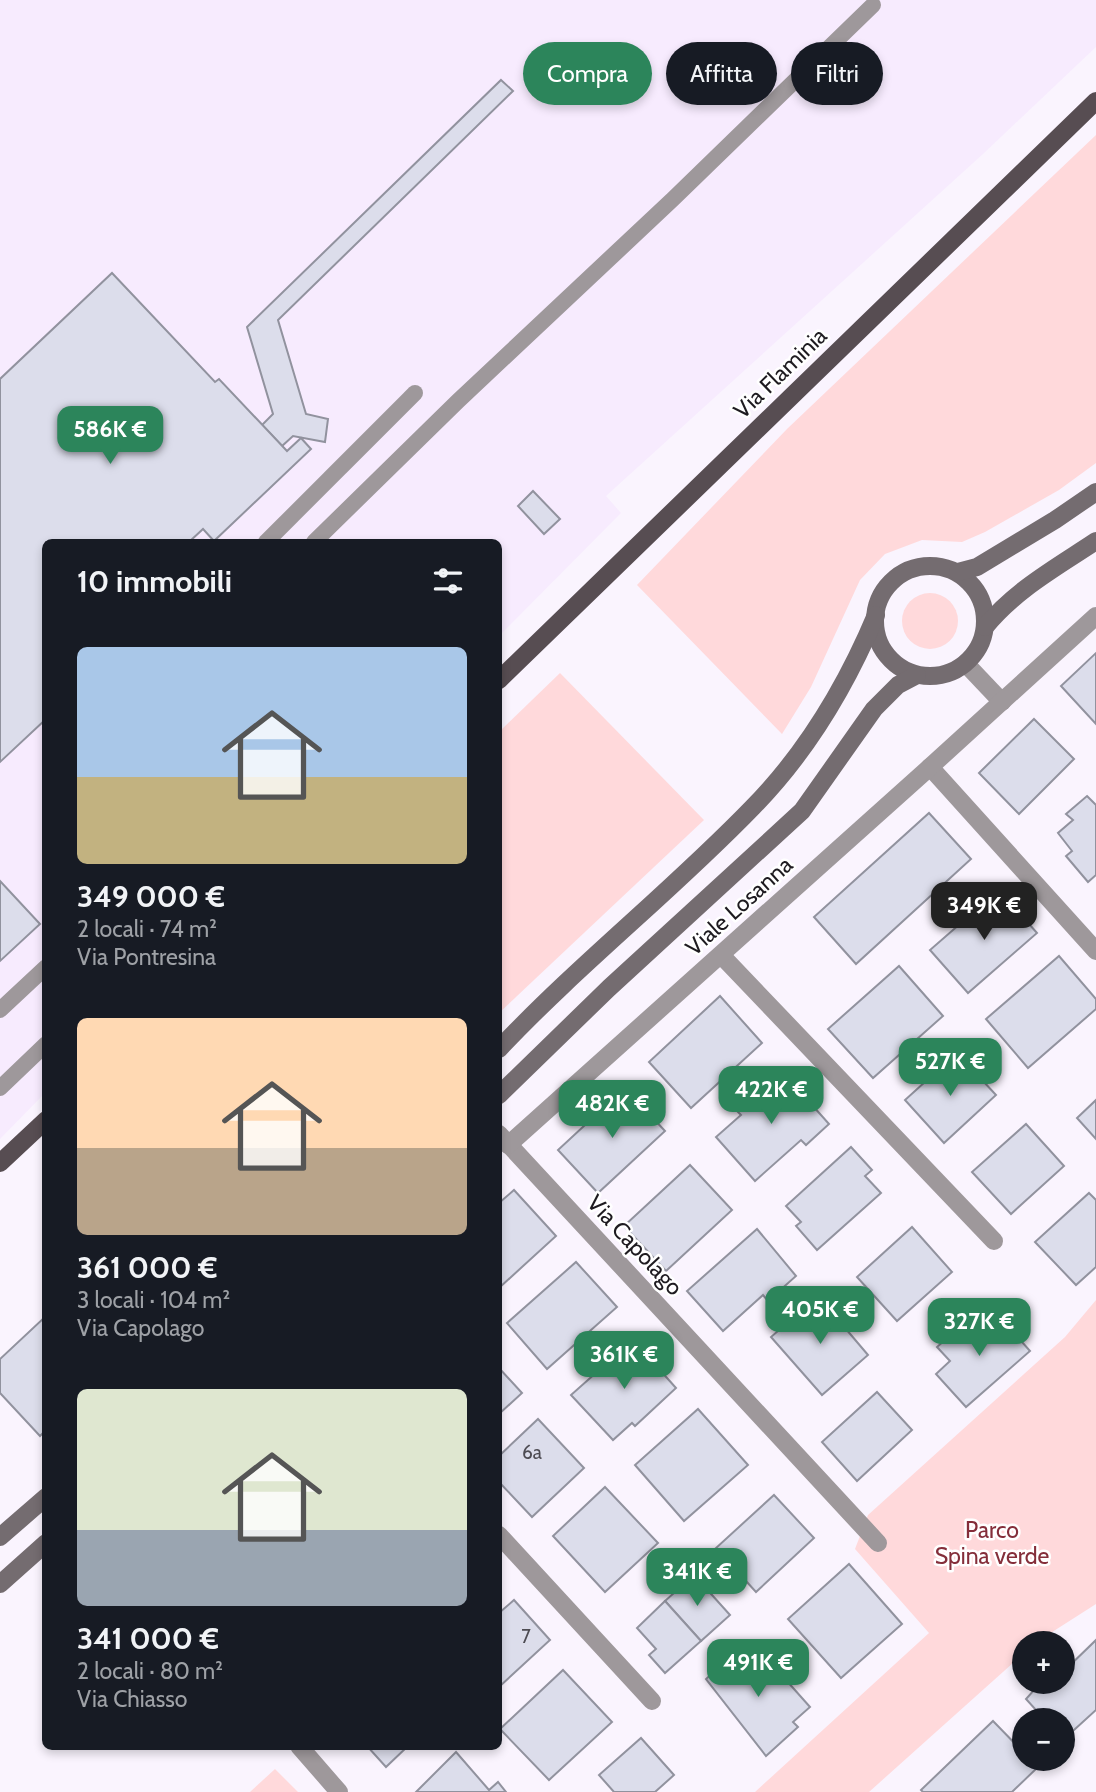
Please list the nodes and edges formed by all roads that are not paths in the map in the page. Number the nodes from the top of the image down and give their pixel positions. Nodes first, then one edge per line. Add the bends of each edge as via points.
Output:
1 (873, 5) dead end
2 (1096, 101) edge
3 (415, 393) dead end
4 (1096, 492) edge
5 (269, 539) edge
6 (317, 539) edge
7 (1096, 541) edge
8 (958, 572) junction
9 (876, 615) junction
10 (1096, 616) edge
11 (985, 627) junction
12 (966, 664) junction
13 (916, 675) junction
14 (502, 677) edge
15 (1002, 702) junction
16 (930, 767) junction
17 (1096, 951) edge
18 (721, 955) junction
19 (42, 971) edge
20 (0, 1010) edge
21 (502, 1046) edge
22 (42, 1048) edge
23 (0, 1088) edge
24 (502, 1091) edge
25 (42, 1124) edge
26 (504, 1140) edge
27 (0, 1163) edge
28 (994, 1241) dead end
29 (42, 1500) edge
30 (0, 1537) edge
31 (502, 1538) edge
32 (878, 1543) dead end
33 (42, 1547) edge
34 (0, 1584) edge
35 (652, 1700) dead end
36 (302, 1750) edge
37 (339, 1792) edge

1 - 6 lane
2 - 14 main road, Via Flaminia
3 - 5 lane
4 - 8 main road via 977,567
7 - 11 main road via 1002,607
8 - 9 main road via 925,565 908,570 882,592
8 - 11 main road via 981,597
9 - 13 main road via 879,642 888,657
9 - 21 main road via 862,649 816,727 754,806
10 - 15 street, Viale Losanna
11 - 12 main road via 978,649
12 - 13 main road via 934,677
12 - 15 street
13 - 24 main road, Viale Losanna via 898,685 874,709 802,811
15 - 16 street, Viale Losanna
16 - 17 street
16 - 18 street, Viale Losanna
18 - 26 street, Viale Losanna
18 - 28 street
19 - 20 lane
22 - 23 lane
25 - 27 main road
26 - 32 street, Via Capolago
29 - 30 main road
31 - 35 street
33 - 34 main road
36 - 37 street

